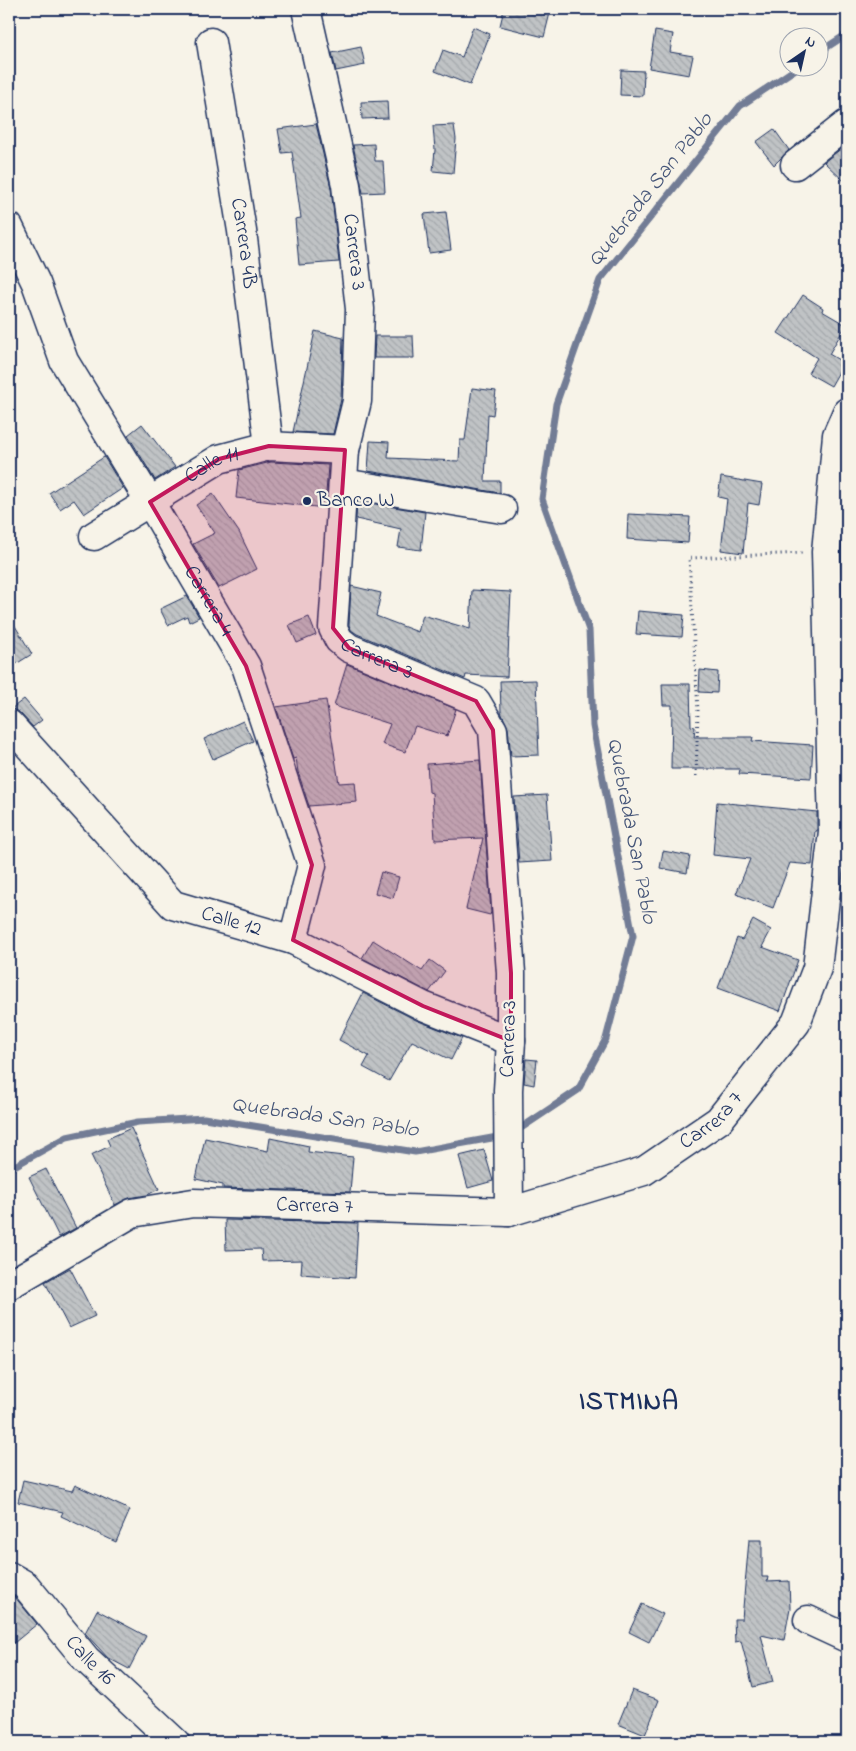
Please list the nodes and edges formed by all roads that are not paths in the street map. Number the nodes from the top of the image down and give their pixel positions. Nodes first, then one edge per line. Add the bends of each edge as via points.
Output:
1 (306, 9) edge
2 (211, 42) dead end
3 (847, 124) edge
4 (795, 166) dead end
5 (9, 226) edge
6 (842, 424) edge
7 (269, 446) junction
8 (345, 450) junction
9 (847, 477) edge
10 (343, 483) junction
11 (150, 502) junction
12 (502, 509) dead end
13 (94, 536) dead end
14 (9, 724) edge
15 (293, 940) junction
16 (511, 1041) junction
17 (510, 1212) junction
18 (9, 1285) edge
19 (9, 1576) edge
20 (808, 1620) dead end
21 (847, 1638) edge
22 (175, 1742) edge

1 - 8 street, Carrera 3 via 346,185 360,309 357,401
2 - 7 street, Carrera 4B via 242,230
3 - 4 street
5 - 11 street, Carrera 4 via 36,283 64,361
6 - 9 street
6 - 17 street, Carrera 7 via 826,552 833,831 817,968 796,1022 719,1120 644,1171
7 - 8 street, Calle 11
7 - 11 street, Calle 11 via 220,459
8 - 10 street, Carrera 3
10 - 12 street
10 - 16 street, Carrera 3 via 333,628 339,640 349,648 476,701 493,730 511,973
11 - 13 street, Calle 11
11 - 15 street, Carrera 4 via 246,666 312,865
14 - 15 street, Calle 12 via 173,904
15 - 16 street, Calle 12 via 423,1006
16 - 17 street, Carrera 3 via 508,1090
17 - 18 street, Carrera 7 via 193,1203 132,1213
19 - 22 street, Calle 16 via 25,1585 86,1659
20 - 21 street

